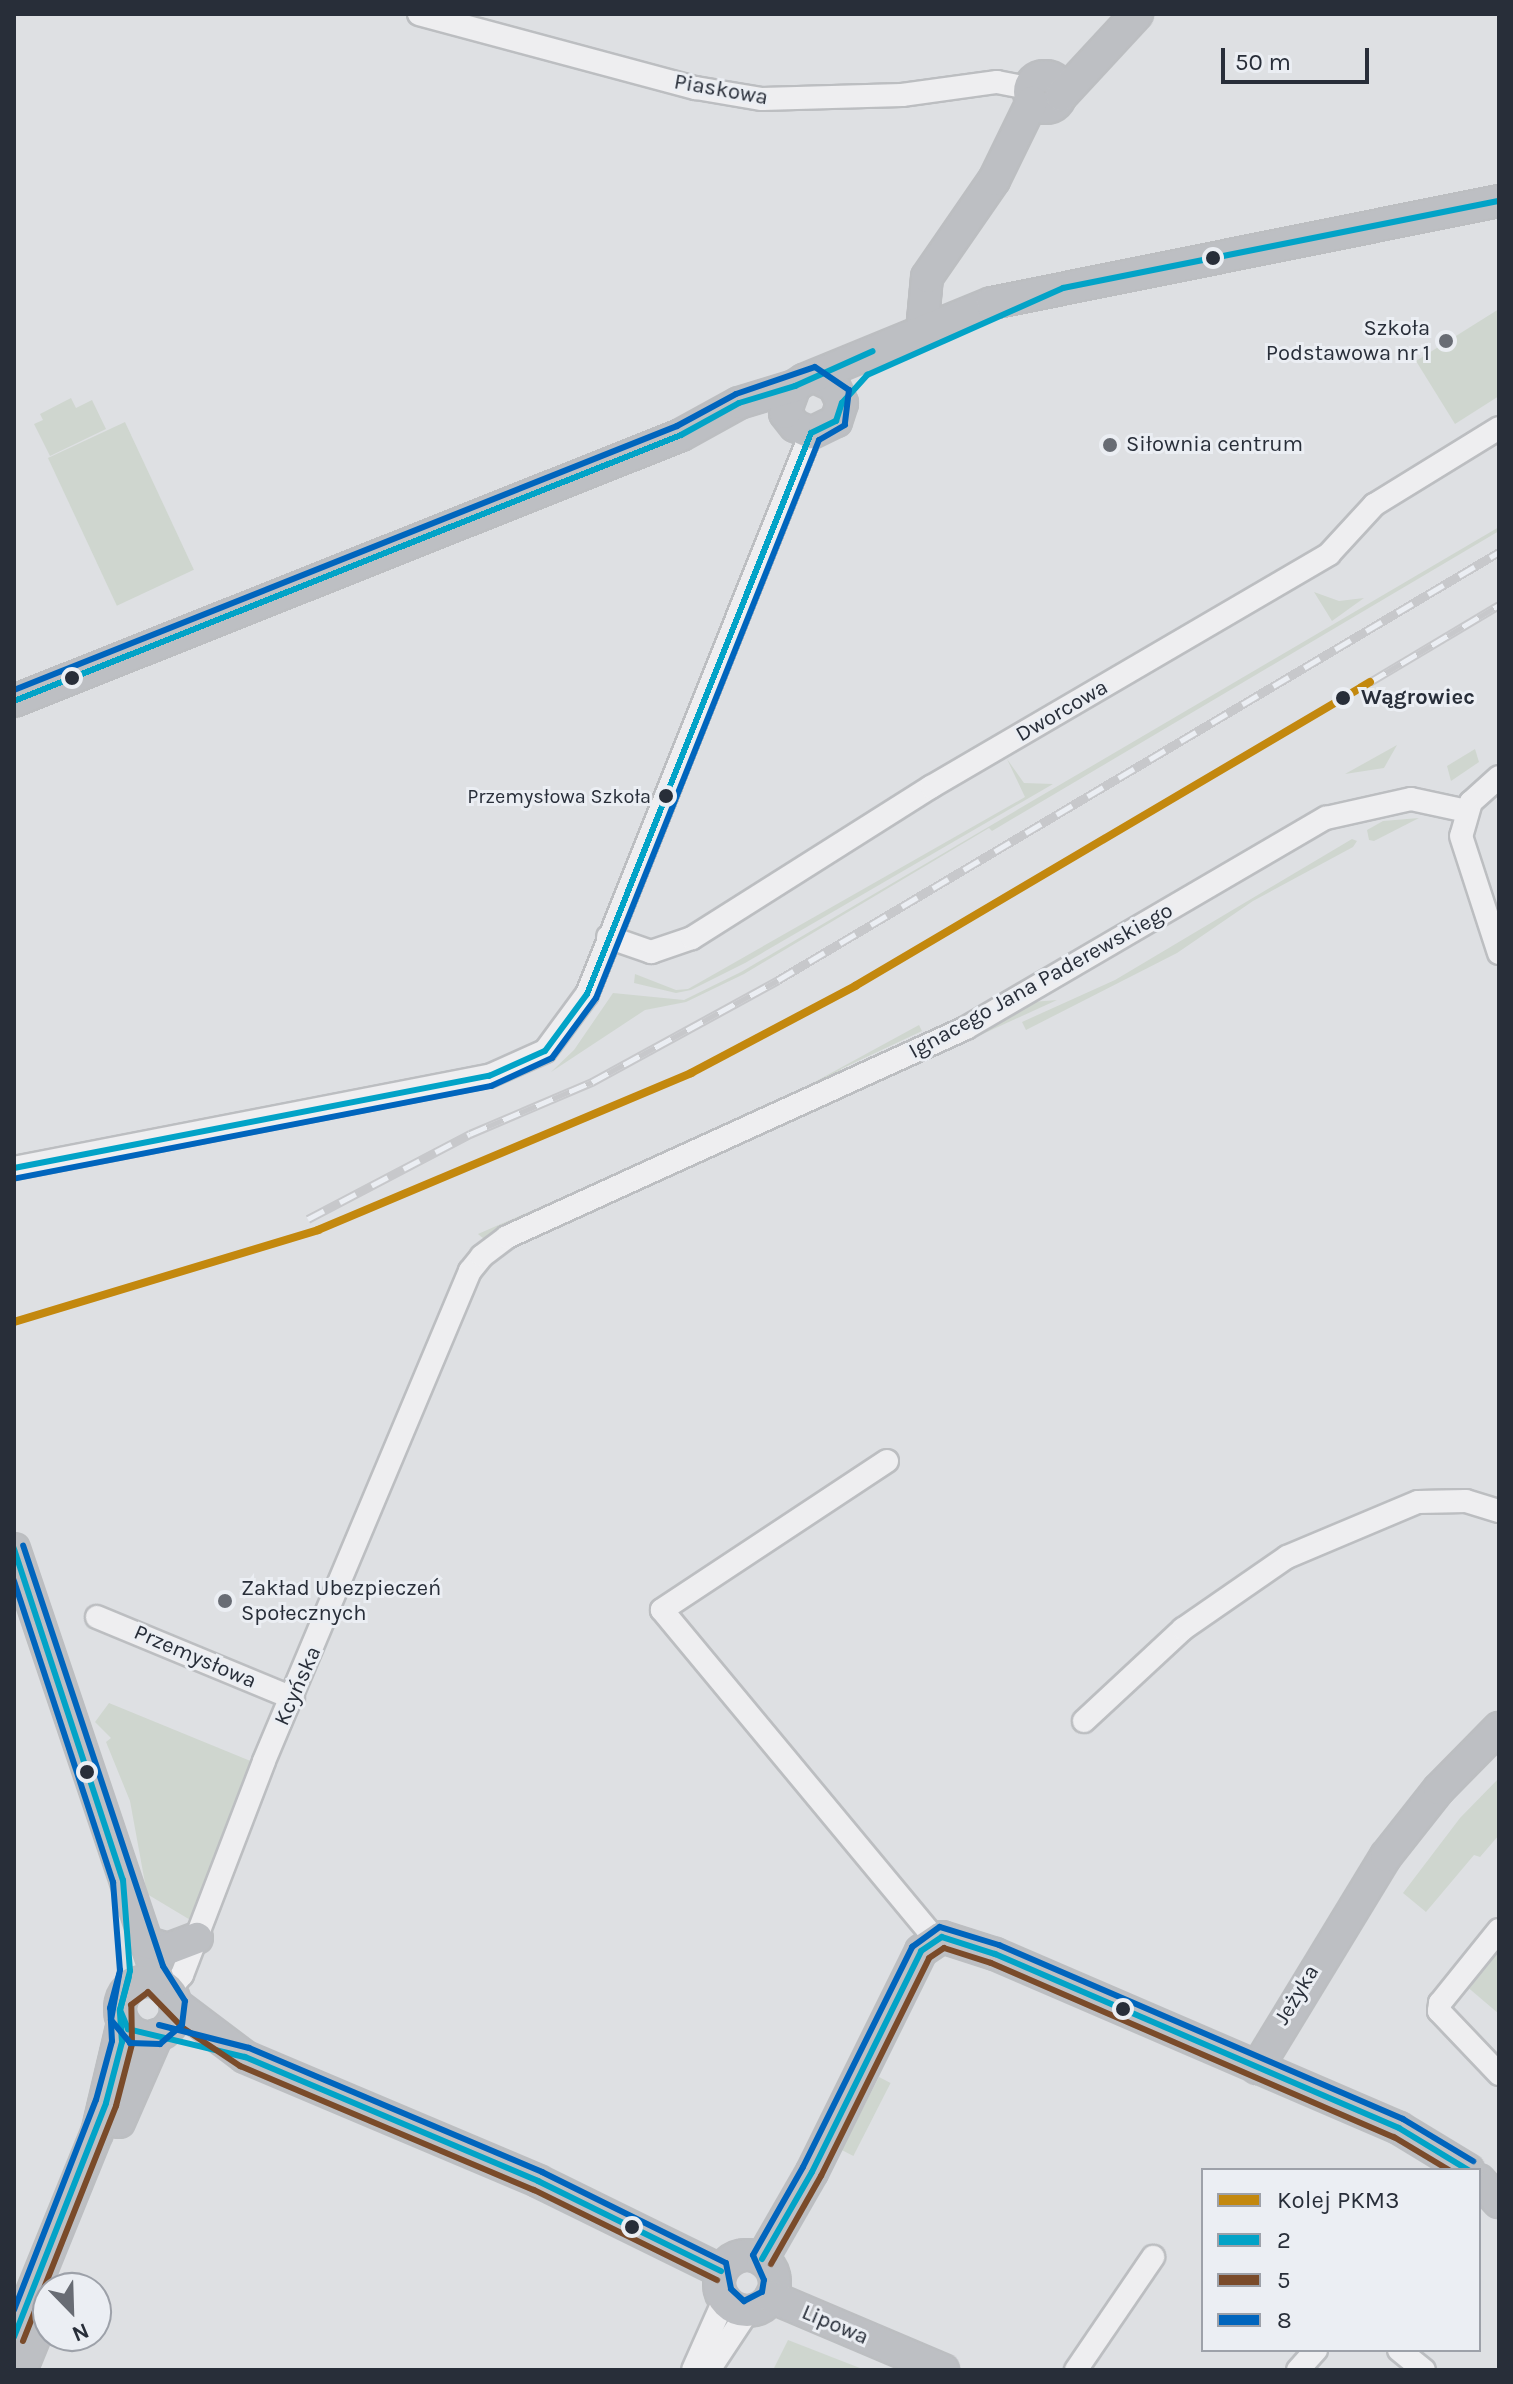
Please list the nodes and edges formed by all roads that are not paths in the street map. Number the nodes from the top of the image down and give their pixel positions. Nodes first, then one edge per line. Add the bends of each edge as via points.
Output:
1 (419, 14) edge
2 (1132, 19) edge
3 (1045, 93) junction
4 (1499, 201) edge
5 (949, 249) junction
6 (958, 326) junction
7 (922, 331) junction
8 (798, 392) junction
9 (842, 403) junction
10 (1499, 428) edge
11 (811, 433) junction
12 (14, 701) edge
13 (1499, 777) edge
14 (1467, 811) junction
15 (608, 937) junction
16 (1499, 953) edge
17 (14, 1168) edge
18 (487, 1251) joint
19 (887, 1461) dead end
20 (1499, 1511) edge
21 (16, 1561) edge
22 (97, 1617) dead end
23 (293, 1698) junction
24 (1084, 1721) dead end
25 (1499, 1728) edge
26 (123, 1880) junction
27 (1499, 1930) edge
28 (197, 1938) junction
29 (935, 1939) junction
30 (145, 1942) junction
31 (127, 1991) junction
32 (168, 1993) junction
33 (123, 2023) junction
34 (157, 2035) junction
35 (245, 2057) junction
36 (1257, 2068) junction
37 (1499, 2074) edge
38 (1465, 2168) edge
39 (1481, 2182) edge
40 (1499, 2202) edge
41 (1153, 2257) dead end
42 (762, 2259) junction
43 (61, 2272) edge
44 (741, 2295) junction
45 (14, 2337) edge
46 (32, 2343) edge
47 (1314, 2352) edge
48 (1402, 2352) edge
49 (21, 2370) edge
50 (693, 2370) edge
51 (709, 2370) edge
52 (943, 2370) edge
53 (1076, 2370) edge
54 (1298, 2370) edge
55 (1424, 2370) edge

1 - 3 street, Piaskowa via 696,88 762,99 902,95 997,82
2 - 3 street
3 - 5 street
4 - 6 street via 992,303
5 - 6 street via 942,283
5 - 7 street via 927,277
6 - 7 street
6 - 9 street via 867,375
7 - 8 street
8 - 9 street via 834,386
8 - 11 street via 795,426
8 - 12 street via 746,417 681,435
9 - 11 street via 836,421
10 - 15 street, Dworcowa via 1374,505 1329,554 968,765 692,938 651,952
11 - 15 street
13 - 14 street
14 - 16 street via 1462,845
14 - 18 street, Ignacego Jana Paderewskiego via 1411,799 1326,818 966,1028
15 - 17 street via 587,994 566,1029 535,1058 505,1072
18 - 23 street, Kcyńska via 470,1271
19 - 29 street via 662,1610
20 - 24 street via 1466,1501 1418,1502 1287,1557 1183,1629
21 - 26 street
22 - 23 street, Przemysłowa
23 - 28 street, Kcyńska
25 - 36 street, Jeżyka via 1439,1789 1386,1856 1280,2022
26 - 30 street
26 - 31 street
27 - 37 street via 1439,2011
28 - 30 street via 168,1949
28 - 32 street, Kcyńska
29 - 36 street via 949,1938 995,1954
29 - 42 street via 921,1951 812,2172
30 - 32 street
31 - 32 street via 147,1981
31 - 33 street via 121,2003
32 - 34 street via 170,2026
32 - 35 street, Lipowa via 189,2020
33 - 34 street via 142,2037
33 - 45 street via 97,2133
34 - 35 street, Lipowa
34 - 43 street
35 - 44 street, Lipowa via 538,2181
36 - 38 street via 1399,2128
39 - 40 street
41 - 53 street
42 - 44 street via 742,2255
42 - 44 street via 775,2278
44 - 50 street
44 - 51 street
44 - 52 street, Lipowa
46 - 49 street
47 - 54 street
48 - 55 street

